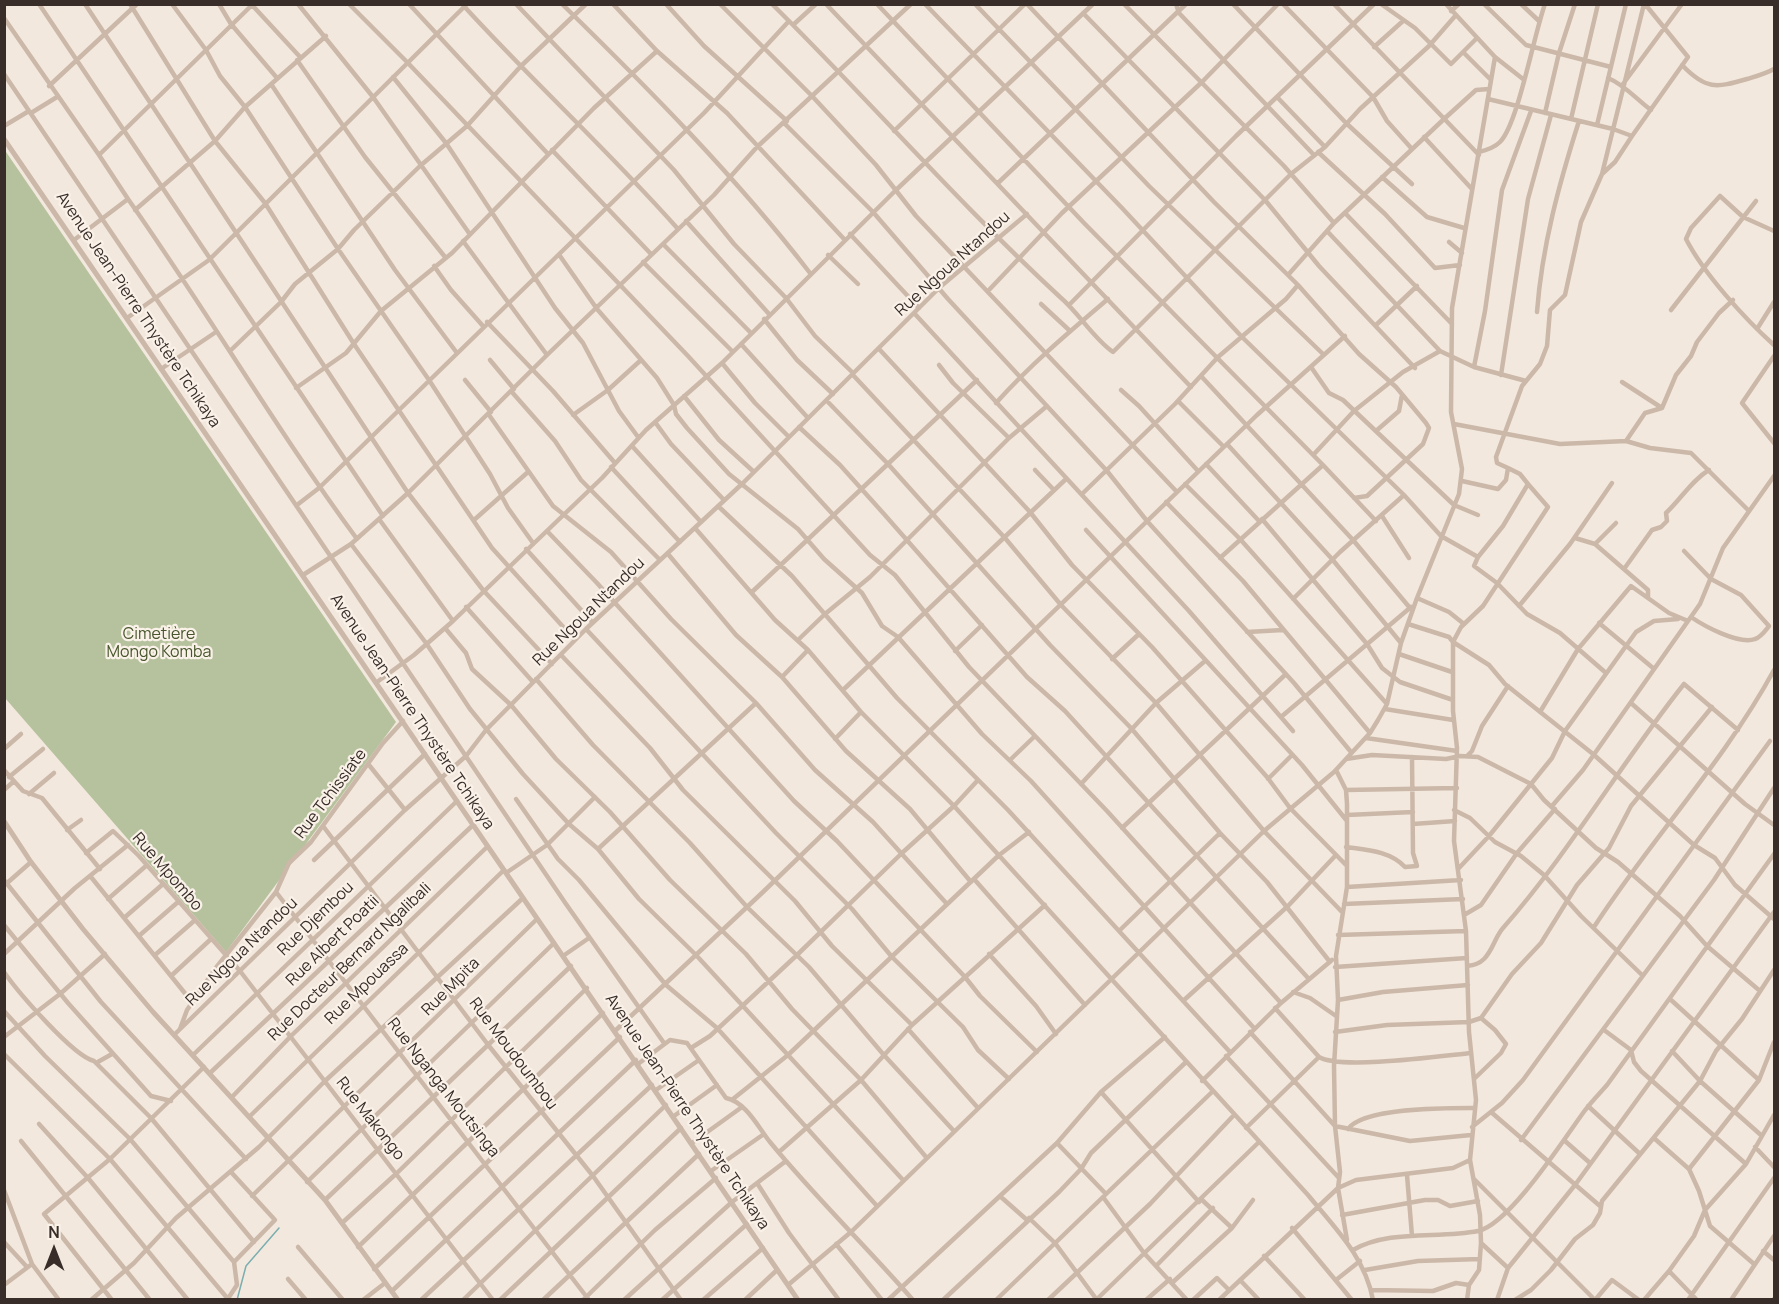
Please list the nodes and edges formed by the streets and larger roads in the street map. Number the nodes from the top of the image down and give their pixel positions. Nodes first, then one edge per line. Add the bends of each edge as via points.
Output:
1 (39, 4) edge
2 (85, 4) edge
3 (172, 4) edge
4 (219, 4) edge
5 (298, 4) edge
6 (349, 4) edge
7 (409, 4) edge
8 (516, 4) edge
9 (562, 4) edge
10 (586, 4) edge
11 (613, 4) edge
12 (666, 4) edge
13 (720, 4) edge
14 (772, 4) edge
15 (816, 4) edge
16 (826, 4) edge
17 (877, 4) edge
18 (911, 4) edge
19 (925, 4) edge
20 (975, 4) edge
21 (1026, 4) edge
22 (1093, 4) edge
23 (1124, 4) edge
24 (1176, 4) edge
25 (1186, 4) edge
26 (1233, 4) edge
27 (1278, 4) edge
28 (1283, 4) edge
29 (1334, 4) edge
30 (1374, 4) edge
31 (1382, 4) edge
32 (1446, 4) edge
33 (1459, 4) edge
34 (1484, 4) edge
35 (1496, 4) edge
36 (1521, 4) edge
37 (1545, 4) edge
38 (1575, 4) edge
39 (1598, 4) edge
40 (1626, 4) edge
41 (1644, 4) edge
42 (1682, 4) edge
43 (253, 5) edge
44 (465, 5) edge
45 (133, 6) edge
46 (1490, 10) junction
47 (1083, 13) junction
48 (1454, 13) junction
49 (1179, 14) junction
50 (574, 16) junction
51 (4, 18) edge
52 (789, 21) junction
53 (894, 21) junction
54 (1403, 21) junction
55 (1539, 21) junction
56 (231, 24) junction
57 (1353, 24) junction
58 (793, 26) junction
59 (1254, 27) junction
60 (999, 29) junction
61 (1664, 30) junction
62 (436, 34) junction
63 (106, 35) junction
64 (326, 36) junction
65 (1154, 36) junction
66 (1058, 37) junction
67 (1477, 38) junction
68 (549, 39) junction
69 (1430, 44) junction
70 (866, 46) junction
71 (762, 47) junction
72 (1374, 47) junction
73 (1532, 47) junction
74 (1328, 49) junction
75 (206, 50) junction
76 (657, 51) junction
77 (1464, 53) junction
78 (1559, 53) junction
79 (972, 54) junction
80 (1495, 57) junction
81 (1223, 58) junction
82 (299, 59) junction
83 (1127, 59) junction
84 (1584, 60) junction
85 (77, 61) junction
86 (407, 62) junction
87 (1031, 63) junction
88 (1682, 65) junction
89 (520, 67) junction
90 (1611, 67) junction
91 (1774, 69) edge
92 (839, 71) junction
93 (4, 74) edge
94 (632, 74) junction
95 (738, 74) junction
96 (1301, 74) junction
97 (1400, 74) junction
98 (393, 77) junction
99 (277, 78) junction
100 (946, 78) junction
101 (1608, 78) junction
102 (1523, 79) junction
103 (178, 80) junction
104 (1491, 80) junction
105 (1202, 82) junction
106 (1102, 83) junction
107 (271, 84) junction
108 (1622, 84) junction
109 (49, 86) junction
110 (1005, 87) junction
111 (1489, 89) junction
112 (493, 96) junction
113 (812, 96) junction
114 (57, 97) junction
115 (373, 97) junction
116 (606, 97) junction
117 (1277, 97) junction
118 (1373, 97) junction
119 (1488, 99) junction
120 (713, 102) junction
121 (922, 103) junction
122 (151, 105) junction
123 (1269, 105) junction
124 (246, 107) junction
125 (1174, 107) junction
126 (1515, 107) junction
127 (1076, 110) junction
128 (1531, 111) junction
129 (1651, 111) junction
130 (30, 112) junction
131 (979, 112) junction
132 (1548, 114) junction
133 (1444, 119) junction
134 (1571, 119) junction
135 (1579, 120) junction
136 (785, 122) junction
137 (579, 123) junction
138 (1346, 123) junction
139 (1597, 125) junction
140 (4, 126) edge
141 (467, 126) junction
142 (1245, 127) junction
143 (344, 128) junction
144 (125, 129) junction
145 (1613, 129) junction
146 (686, 131) junction
147 (894, 131) junction
148 (1148, 132) junction
149 (1051, 133) junction
150 (954, 136) junction
151 (1632, 136) junction
152 (1424, 138) junction
153 (4, 140) edge
154 (215, 141) junction
155 (446, 143) junction
156 (758, 147) junction
157 (1325, 147) junction
158 (1412, 149) junction
159 (550, 152) junction
160 (1219, 153) junction
161 (318, 154) junction
162 (1316, 154) junction
163 (1479, 154) junction
164 (99, 155) junction
165 (660, 156) junction
166 (1120, 156) junction
167 (1023, 158) junction
168 (188, 164) junction
169 (923, 164) junction
170 (420, 166) junction
171 (1394, 166) junction
172 (1291, 174) junction
173 (1602, 174) junction
174 (1382, 177) junction
175 (292, 179) junction
176 (634, 179) junction
177 (729, 179) junction
178 (1193, 179) junction
179 (1096, 181) junction
180 (522, 182) junction
181 (998, 183) junction
182 (1412, 184) dead end
183 (163, 187) junction
184 (1472, 188) junction
185 (896, 190) junction
186 (393, 193) junction
187 (1364, 195) junction
188 (128, 199) junction
189 (1265, 200) junction
190 (1756, 201) dead end
191 (265, 203) junction
192 (1168, 205) junction
193 (703, 206) junction
194 (1070, 206) junction
195 (608, 207) junction
196 (135, 210) junction
197 (491, 212) junction
198 (873, 212) junction
199 (1345, 213) junction
200 (1027, 214) junction
201 (1743, 216) junction
202 (104, 219) junction
203 (363, 221) junction
204 (686, 221) junction
205 (1334, 223) junction
206 (1240, 226) junction
207 (1464, 228) junction
208 (678, 229) junction
209 (1143, 231) junction
210 (1327, 231) junction
211 (1774, 231) edge
212 (236, 232) junction
213 (469, 233) junction
214 (1045, 233) junction
215 (850, 234) junction
216 (844, 239) junction
217 (1000, 239) junction
218 (74, 240) junction
219 (575, 240) junction
220 (463, 241) junction
221 (1449, 242) dead end
222 (663, 243) junction
223 (338, 249) junction
224 (1215, 250) junction
225 (1308, 252) junction
226 (1462, 253) junction
227 (651, 254) junction
228 (828, 255) junction
229 (1117, 255) junction
230 (560, 256) junction
231 (445, 257) junction
232 (1020, 259) junction
233 (209, 260) junction
234 (643, 262) junction
235 (1460, 265) junction
236 (434, 266) junction
237 (966, 267) junction
238 (1705, 268) junction
239 (309, 273) junction
240 (810, 273) junction
241 (1288, 276) junction
242 (535, 277) junction
243 (1187, 278) junction
244 (182, 281) junction
245 (1090, 281) junction
246 (858, 284) dead end
247 (1298, 285) junction
248 (618, 286) junction
249 (1417, 286) junction
250 (408, 287) junction
251 (940, 287) junction
252 (988, 291) junction
253 (156, 298) junction
254 (786, 298) junction
255 (1108, 299) junction
256 (1733, 300) junction
257 (1163, 301) junction
258 (281, 302) junction
259 (1774, 302) edge
260 (508, 303) junction
261 (1041, 304) dead end
262 (1069, 304) junction
263 (1398, 307) junction
264 (919, 308) junction
265 (1273, 308) junction
266 (597, 309) junction
267 (1671, 310) dead end
268 (381, 311) junction
269 (1537, 312) dead end
270 (914, 313) junction
271 (769, 314) junction
272 (127, 318) junction
273 (764, 319) junction
274 (1083, 320) junction
275 (485, 324) junction
276 (1452, 324) junction
277 (1376, 325) junction
278 (255, 328) junction
279 (1137, 328) junction
280 (1757, 329) junction
281 (1069, 330) junction
282 (574, 331) junction
283 (216, 332) junction
284 (751, 333) junction
285 (1345, 336) junction
286 (1242, 337) junction
287 (354, 344) junction
288 (741, 344) junction
289 (1774, 345) edge
290 (190, 348) junction
291 (880, 350) junction
292 (230, 351) junction
293 (1440, 351) junction
294 (733, 352) junction
295 (457, 353) junction
296 (1045, 353) junction
297 (547, 355) junction
298 (1324, 355) junction
299 (1218, 357) junction
300 (1450, 357) junction
301 (1774, 357) edge
302 (490, 360) dead end
303 (641, 360) junction
304 (722, 363) junction
305 (939, 365) dead end
306 (1311, 367) junction
307 (1474, 367) junction
308 (326, 368) junction
309 (1415, 368) junction
310 (161, 369) junction
311 (532, 369) junction
312 (853, 374) junction
313 (1501, 375) junction
314 (1018, 376) junction
315 (1201, 376) junction
316 (705, 377) junction
317 (429, 380) junction
318 (465, 380) dead end
319 (977, 380) junction
320 (1526, 381) junction
321 (1390, 382) junction
322 (1622, 382) dead end
323 (1291, 386) junction
324 (1191, 387) junction
325 (296, 388) junction
326 (513, 390) junction
327 (608, 390) junction
328 (1121, 390) dead end
329 (963, 393) junction
330 (1402, 393) junction
331 (833, 394) junction
332 (684, 396) junction
333 (827, 400) junction
334 (1178, 401) junction
335 (996, 403) junction
336 (674, 405) junction
337 (1047, 406) junction
338 (1267, 406) junction
339 (1662, 408) junction
340 (399, 409) junction
341 (1354, 411) junction
342 (490, 413) junction
343 (573, 415) junction
344 (939, 415) junction
345 (808, 418) junction
346 (655, 422) junction
347 (1155, 424) junction
348 (1248, 424) junction
349 (1454, 424) junction
350 (799, 427) junction
351 (1021, 428) junction
352 (1337, 430) junction
353 (1376, 432) junction
354 (465, 435) junction
355 (1505, 435) junction
356 (370, 436) junction
357 (638, 437) junction
358 (789, 437) junction
359 (1009, 438) junction
360 (913, 440) junction
361 (1626, 441) junction
362 (1774, 443) edge
363 (1225, 445) junction
364 (632, 446) junction
365 (1131, 447) junction
366 (775, 451) junction
367 (1315, 453) junction
368 (1406, 457) junction
369 (345, 461) junction
370 (437, 463) junction
371 (888, 464) junction
372 (986, 464) junction
373 (1206, 464) junction
374 (613, 465) junction
375 (1323, 465) junction
376 (1508, 468) junction
377 (1035, 470) dead end
378 (1709, 470) junction
379 (1107, 471) junction
380 (1198, 471) junction
381 (528, 472) junction
382 (754, 472) junction
383 (1774, 476) edge
384 (1386, 478) junction
385 (1066, 479) junction
386 (1462, 481) junction
387 (743, 483) junction
388 (1528, 483) junction
389 (1612, 483) dead end
390 (1185, 484) junction
391 (1302, 484) junction
392 (319, 488) junction
393 (591, 488) junction
394 (861, 488) junction
395 (1053, 489) junction
396 (958, 490) junction
397 (1177, 492) junction
398 (408, 493) junction
399 (501, 494) junction
400 (1082, 495) junction
401 (1404, 495) junction
402 (1354, 498) junction
403 (723, 500) junction
404 (1166, 502) junction
405 (1281, 502) junction
406 (297, 505) junction
407 (1454, 505) junction
408 (718, 506) junction
409 (1748, 510) junction
410 (1030, 512) junction
411 (835, 514) junction
412 (932, 515) junction
413 (1478, 515) dead end
414 (563, 516) junction
415 (1382, 516) junction
416 (381, 518) junction
417 (474, 520) junction
418 (1260, 520) junction
419 (1147, 521) junction
420 (1376, 521) junction
421 (701, 522) junction
422 (1616, 523) dead end
423 (695, 528) junction
424 (1086, 530) dead end
425 (547, 531) junction
426 (1441, 536) junction
427 (907, 538) junction
428 (1005, 538) junction
429 (1575, 538) junction
430 (357, 539) junction
431 (1240, 539) junction
432 (1353, 540) junction
433 (808, 541) junction
434 (680, 542) junction
435 (533, 543) junction
436 (1124, 543) junction
437 (1595, 543) junction
438 (351, 544) junction
439 (526, 549) junction
440 (1684, 551) dead end
441 (668, 554) junction
442 (1111, 556) junction
443 (332, 557) junction
444 (1478, 557) junction
445 (1220, 558) junction
446 (1409, 558) dead end
447 (1332, 559) junction
448 (660, 560) junction
449 (882, 565) junction
450 (977, 565) junction
451 (782, 566) junction
452 (507, 567) junction
453 (1624, 569) junction
454 (303, 575) junction
455 (1086, 579) junction
456 (1313, 579) junction
457 (1711, 579) junction
458 (638, 580) junction
459 (1636, 580) junction
460 (1497, 583) junction
461 (1631, 586) junction
462 (857, 589) junction
463 (950, 589) junction
464 (483, 590) junction
465 (752, 592) junction
466 (1648, 598) junction
467 (1293, 599) junction
468 (1416, 600) junction
469 (614, 602) junction
470 (1061, 605) junction
471 (1519, 606) junction
472 (466, 607) junction
473 (1410, 608) junction
474 (926, 611) junction
475 (825, 614) junction
476 (1678, 619) junction
477 (1690, 619) junction
478 (453, 621) junction
479 (592, 622) junction
480 (1599, 623) junction
481 (1408, 624) junction
482 (1464, 624) junction
483 (982, 626) junction
484 (1390, 626) junction
485 (445, 628) junction
486 (586, 628) junction
487 (1035, 629) junction
488 (1283, 630) junction
489 (1247, 632) junction
490 (1139, 634) junction
491 (898, 637) junction
492 (575, 639) junction
493 (798, 640) junction
494 (1453, 642) junction
495 (426, 643) junction
496 (1401, 643) junction
497 (1367, 644) junction
498 (1626, 644) junction
499 (1578, 649) junction
500 (808, 650) junction
501 (955, 651) junction
502 (1398, 654) junction
503 (561, 655) junction
504 (1009, 655) junction
505 (1112, 659) junction
506 (1346, 660) junction
507 (1205, 661) junction
508 (404, 662) junction
509 (552, 664) junction
510 (870, 664) junction
511 (1653, 668) junction
512 (1774, 670) edge
513 (1452, 672) junction
514 (1606, 673) junction
515 (1286, 674) junction
516 (782, 677) junction
517 (1324, 678) junction
518 (1393, 678) junction
519 (534, 680) junction
520 (983, 680) junction
521 (1182, 681) junction
522 (377, 682) junction
523 (1508, 686) junction
524 (843, 690) junction
525 (1263, 695) junction
526 (1305, 696) junction
527 (1453, 700) junction
528 (756, 703) junction
529 (1156, 703) junction
530 (1631, 703) junction
531 (511, 705) junction
532 (956, 705) junction
533 (1386, 706) junction
534 (1712, 706) junction
535 (1249, 707) junction
536 (861, 712) junction
537 (1540, 712) junction
538 (1281, 717) junction
539 (1453, 720) junction
540 (403, 721) junction
541 (1654, 722) junction
542 (1131, 728) junction
543 (729, 729) junction
544 (486, 730) junction
545 (931, 730) junction
546 (1738, 730) junction
547 (1224, 731) junction
548 (1293, 731) dead end
549 (1565, 731) junction
550 (1370, 733) junction
551 (21, 735) dead end
552 (1035, 736) junction
553 (1366, 738) junction
554 (835, 739) junction
555 (1770, 741) dead end
556 (1679, 746) junction
557 (4, 749) edge
558 (43, 749) dead end
559 (1351, 752) junction
560 (701, 753) junction
561 (425, 754) junction
562 (1292, 754) junction
563 (1456, 754) junction
564 (1593, 754) junction
565 (903, 755) junction
566 (466, 756) junction
567 (1198, 756) junction
568 (1467, 756) junction
569 (1106, 757) junction
570 (1412, 757) junction
571 (1346, 759) junction
572 (1010, 760) junction
573 (369, 765) junction
574 (4, 770) edge
575 (1336, 770) junction
576 (1707, 771) junction
577 (54, 773) dead end
578 (1617, 776) junction
579 (9, 777) junction
580 (440, 777) junction
581 (673, 778) junction
582 (1268, 779) junction
583 (878, 780) junction
584 (978, 780) junction
585 (1175, 780) junction
586 (13, 782) junction
587 (1081, 784) junction
588 (1319, 784) junction
589 (1531, 784) junction
590 (387, 788) junction
591 (1457, 788) junction
592 (1774, 788) edge
593 (1413, 789) junction
594 (4, 790) edge
595 (1346, 790) junction
596 (1733, 793) junction
597 (29, 794) junction
598 (1641, 796) junction
599 (595, 797) junction
600 (516, 799) dead end
601 (457, 801) junction
602 (648, 802) junction
603 (1149, 803) junction
604 (853, 804) junction
605 (954, 806) junction
606 (1554, 807) junction
607 (1290, 808) junction
608 (405, 810) junction
609 (1454, 810) junction
610 (1413, 812) junction
611 (1759, 812) junction
612 (1347, 815) junction
613 (81, 820) dead end
614 (4, 821) edge
615 (1347, 821) junction
616 (1455, 821) junction
617 (1669, 821) junction
618 (569, 824) junction
619 (1413, 824) junction
620 (1774, 825) edge
621 (323, 826) junction
622 (472, 826) junction
623 (623, 826) junction
624 (1122, 828) junction
625 (67, 830) junction
626 (928, 830) junction
627 (826, 831) junction
628 (1264, 831) junction
629 (1577, 831) junction
630 (1029, 832) junction
631 (1220, 833) junction
632 (1490, 836) junction
633 (335, 841) junction
634 (128, 845) junction
635 (547, 845) junction
636 (1694, 845) junction
637 (487, 847) junction
638 (1346, 847) junction
639 (598, 849) junction
640 (86, 853) junction
641 (902, 853) junction
642 (1517, 853) junction
643 (1605, 853) junction
644 (533, 854) junction
645 (1774, 854) edge
646 (1240, 855) junction
647 (1336, 855) junction
648 (998, 856) junction
649 (799, 857) junction
650 (1197, 858) junction
651 (314, 860) dead end
652 (31, 862) junction
653 (351, 864) junction
654 (1346, 865) junction
655 (1722, 865) junction
656 (147, 866) junction
657 (1459, 868) junction
658 (100, 869) junction
659 (505, 872) junction
660 (1629, 874) junction
661 (1545, 875) junction
662 (91, 877) junction
663 (1216, 878) junction
664 (874, 879) junction
665 (1311, 879) junction
666 (775, 880) junction
667 (972, 880) junction
668 (1461, 880) junction
669 (1172, 881) junction
670 (5, 882) edge
671 (163, 884) junction
672 (368, 887) junction
673 (1347, 887) junction
674 (276, 892) junction
675 (1746, 894) junction
676 (1656, 897) junction
677 (523, 898) junction
678 (108, 899) junction
679 (1463, 899) junction
680 (178, 902) junction
681 (1567, 902) junction
682 (63, 903) junction
683 (1192, 903) junction
684 (948, 904) junction
685 (1344, 904) junction
686 (1045, 905) junction
687 (849, 906) junction
688 (1144, 906) junction
689 (1288, 906) junction
690 (747, 907) junction
691 (385, 908) junction
692 (1342, 912) junction
693 (1464, 915) junction
694 (1774, 916) edge
695 (295, 917) junction
696 (124, 918) junction
697 (537, 919) junction
698 (1684, 920) junction
699 (194, 921) junction
700 (40, 924) junction
701 (4, 925) edge
702 (1594, 927) junction
703 (1264, 928) junction
704 (402, 930) junction
705 (921, 930) junction
706 (1018, 930) junction
707 (1164, 930) junction
708 (723, 931) junction
709 (1119, 931) junction
710 (820, 932) junction
711 (1466, 932) junction
712 (140, 935) junction
713 (1338, 935) junction
714 (589, 938) junction
715 (211, 939) junction
716 (312, 940) junction
717 (18, 942) junction
718 (554, 943) junction
719 (1707, 946) junction
720 (1617, 950) junction
721 (418, 951) junction
722 (1139, 953) junction
723 (1237, 953) junction
724 (4, 954) edge
725 (105, 954) junction
726 (989, 954) junction
727 (696, 955) junction
728 (797, 955) junction
729 (155, 956) junction
730 (563, 956) junction
731 (1336, 956) junction
732 (225, 957) junction
733 (892, 957) junction
734 (1467, 958) junction
735 (330, 960) junction
736 (1330, 962) junction
737 (571, 966) junction
738 (1467, 966) junction
739 (1325, 967) junction
740 (1335, 967) junction
741 (1732, 968) junction
742 (1774, 970) edge
743 (240, 971) junction
744 (4, 972) edge
745 (437, 975) junction
746 (1642, 975) junction
747 (80, 976) junction
748 (171, 976) junction
749 (965, 977) junction
750 (1112, 978) junction
751 (1208, 978) junction
752 (1308, 978) junction
753 (769, 980) junction
754 (866, 981) junction
755 (346, 982) junction
756 (666, 985) junction
757 (1468, 985) junction
758 (587, 988) junction
759 (1760, 991) junction
760 (257, 992) junction
761 (1293, 992) junction
762 (60, 994) junction
763 (1670, 999) junction
764 (457, 1000) junction
765 (1338, 1000) junction
766 (1183, 1001) junction
767 (192, 1002) junction
768 (938, 1002) junction
769 (1281, 1003) junction
770 (363, 1004) junction
771 (842, 1004) junction
772 (742, 1005) junction
773 (1086, 1005) junction
774 (1275, 1008) junction
775 (640, 1009) junction
776 (4, 1011) edge
777 (38, 1012) junction
778 (603, 1013) junction
779 (274, 1014) junction
780 (1336, 1016) junction
781 (1481, 1018) junction
782 (1695, 1021) junction
783 (472, 1022) junction
784 (1469, 1022) junction
785 (18, 1027) junction
786 (910, 1027) junction
787 (717, 1028) junction
788 (180, 1029) junction
789 (381, 1029) junction
790 (616, 1030) junction
791 (814, 1030) junction
792 (1252, 1030) junction
793 (1604, 1030) junction
794 (1335, 1032) junction
795 (1056, 1034) junction
796 (174, 1035) junction
797 (4, 1036) edge
798 (291, 1036) junction
799 (620, 1037) junction
800 (1165, 1037) junction
801 (1774, 1042) edge
802 (664, 1043) junction
803 (1722, 1044) junction
804 (489, 1046) junction
805 (691, 1048) junction
806 (1631, 1050) junction
807 (1672, 1051) junction
808 (1037, 1052) junction
809 (400, 1053) junction
810 (1471, 1053) junction
811 (4, 1054) edge
812 (112, 1054) junction
813 (883, 1054) junction
814 (1228, 1054) junction
815 (193, 1055) junction
816 (788, 1055) junction
817 (1319, 1057) junction
818 (308, 1059) junction
819 (699, 1060) junction
820 (637, 1062) junction
821 (1334, 1062) junction
822 (1185, 1063) junction
823 (96, 1064) junction
824 (205, 1066) junction
825 (506, 1067) junction
826 (210, 1072) junction
827 (418, 1074) junction
828 (760, 1076) junction
829 (1009, 1079) junction
830 (1474, 1079) junction
831 (861, 1080) junction
832 (1652, 1080) junction
833 (1759, 1080) junction
834 (325, 1081) junction
835 (1202, 1081) junction
836 (1700, 1081) junction
837 (1294, 1082) junction
838 (717, 1085) junction
839 (523, 1088) junction
840 (654, 1088) junction
841 (181, 1091) junction
842 (1101, 1092) junction
843 (1212, 1092) junction
844 (434, 1096) junction
845 (232, 1097) junction
846 (733, 1099) junction
847 (171, 1101) junction
848 (832, 1104) junction
849 (1271, 1104) junction
850 (666, 1106) junction
851 (1588, 1106) junction
852 (1680, 1106) junction
853 (742, 1107) junction
854 (344, 1108) junction
855 (978, 1108) junction
856 (1475, 1108) junction
857 (1733, 1110) junction
858 (540, 1111) junction
859 (1491, 1112) junction
860 (1234, 1115) junction
861 (1774, 1115) edge
862 (674, 1116) junction
863 (249, 1117) junction
864 (152, 1118) junction
865 (452, 1119) junction
866 (1126, 1120) junction
867 (39, 1124) dead end
868 (1335, 1126) junction
869 (1472, 1127) junction
870 (681, 1128) junction
871 (1246, 1128) junction
872 (362, 1129) junction
873 (807, 1129) junction
874 (1348, 1129) junction
875 (953, 1130) junction
876 (1614, 1131) junction
877 (558, 1132) junction
878 (764, 1134) junction
879 (1471, 1135) junction
880 (1713, 1135) junction
881 (1762, 1136) junction
882 (267, 1137) junction
883 (130, 1139) junction
884 (1655, 1139) junction
885 (469, 1140) junction
886 (1521, 1140) junction
887 (1565, 1141) junction
888 (21, 1142) dead end
889 (1258, 1142) junction
890 (692, 1143) junction
891 (1057, 1143) junction
892 (1755, 1147) junction
893 (380, 1149) junction
894 (1153, 1149) junction
895 (779, 1152) junction
896 (699, 1154) junction
897 (576, 1155) junction
898 (1640, 1155) junction
899 (926, 1157) junction
900 (110, 1159) junction
901 (246, 1159) junction
902 (1470, 1160) junction
903 (288, 1161) junction
904 (786, 1161) junction
905 (1547, 1162) junction
906 (485, 1163) junction
907 (1590, 1163) junction
908 (1746, 1164) junction
909 (1774, 1167) edge
910 (1081, 1169) junction
911 (1689, 1169) junction
912 (711, 1171) junction
913 (231, 1172) junction
914 (397, 1173) junction
915 (1407, 1175) junction
916 (592, 1176) junction
917 (1175, 1176) junction
918 (88, 1178) junction
919 (716, 1178) junction
920 (1339, 1178) junction
921 (903, 1180) junction
922 (1474, 1180) junction
923 (1774, 1180) edge
924 (307, 1182) junction
925 (757, 1183) junction
926 (1575, 1185) junction
927 (502, 1186) junction
928 (1338, 1188) junction
929 (4, 1190) edge
930 (209, 1191) junction
931 (413, 1194) junction
932 (1104, 1195) junction
933 (252, 1196) junction
934 (67, 1197) junction
935 (1001, 1197) junction
936 (609, 1198) junction
937 (325, 1200) junction
938 (1200, 1200) junction
939 (1254, 1200) dead end
940 (1478, 1201) junction
941 (732, 1202) junction
942 (1408, 1202) junction
943 (877, 1206) junction
944 (1600, 1206) junction
945 (519, 1207) junction
946 (1317, 1207) junction
947 (187, 1208) junction
948 (1213, 1208) junction
949 (1705, 1210) junction
950 (1508, 1212) junction
951 (1342, 1215) junction
952 (429, 1217) junction
953 (1028, 1219) junction
954 (626, 1221) junction
955 (342, 1222) junction
956 (747, 1224) junction
957 (166, 1227) junction
958 (1124, 1227) junction
959 (1232, 1228) junction
960 (1292, 1228) junction
961 (536, 1230) junction
962 (1481, 1231) junction
963 (851, 1232) junction
964 (1412, 1236) junction
965 (1774, 1236) edge
966 (1533, 1237) junction
967 (448, 1238) junction
968 (4, 1242) edge
969 (254, 1242) junction
970 (1055, 1243) junction
971 (1347, 1243) junction
972 (1481, 1243) junction
973 (1728, 1243) junction
974 (643, 1244) junction
975 (836, 1244) junction
976 (298, 1247) dead end
977 (357, 1247) junction
978 (763, 1248) junction
979 (146, 1249) junction
980 (1353, 1250) junction
981 (554, 1251) junction
982 (1763, 1251) junction
983 (1144, 1253) junction
984 (1264, 1256) junction
985 (1480, 1259) junction
986 (464, 1260) junction
987 (1774, 1260) edge
988 (1360, 1261) junction
989 (234, 1262) junction
990 (1557, 1262) junction
991 (812, 1264) junction
992 (1754, 1264) junction
993 (30, 1265) junction
994 (659, 1266) junction
995 (1156, 1266) junction
996 (1508, 1268) junction
997 (374, 1269) junction
998 (126, 1270) junction
999 (777, 1270) junction
1000 (1365, 1270) junction
1001 (1669, 1271) junction
1002 (1075, 1272) junction
1003 (570, 1273) junction
1004 (288, 1279) dead end
1005 (1172, 1280) junction
1006 (1240, 1280) junction
1007 (1336, 1280) junction
1008 (385, 1283) junction
1009 (481, 1283) junction
1010 (4, 1285) edge
1011 (788, 1285) junction
1012 (1469, 1285) junction
1013 (901, 1287) junction
1014 (105, 1289) junction
1015 (673, 1290) junction
1016 (1229, 1290) junction
1017 (1372, 1290) junction
1018 (392, 1291) junction
1019 (1526, 1294) junction
1020 (1692, 1294) junction
1021 (796, 1297) edge
1022 (586, 1298) edge
1023 (59, 1299) edge
1024 (91, 1299) edge
1025 (112, 1299) edge
1026 (150, 1299) edge
1027 (188, 1299) edge
1028 (227, 1299) edge
1029 (306, 1299) edge
1030 (344, 1299) edge
1031 (363, 1299) edge
1032 (398, 1299) edge
1033 (421, 1299) edge
1034 (463, 1299) edge
1035 (494, 1299) edge
1036 (500, 1299) edge
1037 (543, 1299) edge
1038 (624, 1299) edge
1039 (662, 1299) edge
1040 (681, 1299) edge
1041 (703, 1299) edge
1042 (745, 1299) edge
1043 (788, 1299) edge
1044 (839, 1299) edge
1045 (882, 1299) edge
1046 (888, 1299) edge
1047 (913, 1299) edge
1048 (943, 1299) edge
1049 (996, 1299) edge
1050 (1048, 1299) edge
1051 (1096, 1299) edge
1052 (1146, 1299) edge
1053 (1187, 1299) edge
1054 (1193, 1299) edge
1055 (1219, 1299) edge
1056 (1259, 1299) edge
1057 (1305, 1299) edge
1058 (1352, 1299) edge
1059 (1374, 1299) edge
1060 (1467, 1299) edge
1061 (1497, 1299) edge
1062 (1515, 1299) edge
1063 (1532, 1299) edge
1064 (1595, 1299) edge
1065 (1639, 1299) edge
1066 (1644, 1299) edge
1067 (1688, 1299) edge
1068 (1696, 1299) edge
1069 (1731, 1299) edge

1 - 85 street
2 - 63 street
3 - 75 street
4 - 56 street
5 - 64 street
6 - 86 street
7 - 62 street
8 - 68 street
9 - 50 street
10 - 50 street
11 - 76 street
12 - 95 street via 704,46
13 - 71 street
14 - 52 street
15 - 58 street
16 - 70 street
17 - 53 street
18 - 53 street
19 - 79 street
20 - 60 street
21 - 60 street
21 - 66 street
22 - 47 street
23 - 65 street
24 - 49 street
25 - 49 street
26 - 59 street
27 - 59 street
28 - 74 street
29 - 57 street
30 - 57 street
31 - 54 street
32 - 48 street
33 - 48 street
34 - 46 street
35 - 46 street
36 - 55 street
37 - 55 street
38 - 78 street
39 - 84 street
40 - 90 street
41 - 61 street
41 - 108 street
42 - 61 street
43 - 56 street
43 - 82 street
44 - 62 street
44 - 89 street
45 - 63 street
45 - 103 street
46 - 73 street
47 - 66 street
47 - 83 street
48 - 67 street
48 - 69 street
49 - 65 street
49 - 81 street
50 - 68 street
50 - 94 street
51 - 109 street
52 - 58 street
52 - 71 street
53 - 70 street
53 - 100 street
54 - 69 street
54 - 72 street
55 - 73 street
56 - 75 street
56 - 99 street
57 - 72 street
57 - 74 street
58 - 92 street
59 - 81 street
59 - 96 street
60 - 79 street
60 - 87 street
61 - 88 street via 1688,55
61 - 108 street
62 - 86 street
62 - 112 street
63 - 85 street
63 - 122 street
64 - 82 street
64 - 115 street via 339,58
65 - 83 street
65 - 105 street
66 - 87 street
66 - 106 street
67 - 77 street
67 - 80 street
68 - 89 street
68 - 116 street
69 - 77 street via 1451,64
69 - 97 street
70 - 92 street
70 - 121 street
71 - 95 street
71 - 113 street
72 - 97 street
73 - 78 street
73 - 102 street
74 - 96 street
74 - 118 street
75 - 103 street
75 - 124 street via 220,76
76 - 94 street
76 - 120 street
77 - 104 street
78 - 84 street
78 - 132 street
79 - 100 street
79 - 110 street
80 - 102 street
80 - 104 street
81 - 105 street
81 - 123 street
82 - 99 street
82 - 143 street
83 - 106 street
83 - 125 street
84 - 90 street
84 - 134 street
85 - 109 street
85 - 144 street
86 - 98 street
86 - 141 street
87 - 110 street
87 - 127 street
88 - 91 street via 1694,78 1714,86 1726,86
88 - 129 street
89 - 112 street
89 - 137 street
90 - 101 street
92 - 113 street
92 - 147 street
93 - 130 street
94 - 116 street
94 - 146 street
95 - 120 street
95 - 136 street
96 - 117 street
96 - 138 street
97 - 118 street
97 - 133 street
98 - 115 street
98 - 155 street
99 - 107 street
100 - 121 street
100 - 131 street
101 - 108 street
101 - 139 street
102 - 126 street
103 - 122 street
103 - 154 street
104 - 111 street
105 - 125 street
105 - 142 street
106 - 127 street
106 - 148 street
107 - 124 street
107 - 161 street
108 - 129 street
108 - 145 street
109 - 114 street
110 - 131 street
110 - 149 street
111 - 119 street
111 - 133 street via 1476,90
112 - 141 street
112 - 159 street
113 - 136 street
113 - 185 street
114 - 130 street
114 - 164 street
115 - 143 street
115 - 170 street
116 - 137 street
116 - 165 street
117 - 123 street
117 - 157 street
118 - 138 street
118 - 158 street via 1387,121
119 - 126 street
119 - 163 street
120 - 146 street
120 - 156 street
121 - 147 street
121 - 150 street
122 - 144 street
122 - 168 street
123 - 142 street
123 - 162 street
124 - 154 street
124 - 175 street
125 - 148 street
125 - 160 street
126 - 128 street
126 - 163 street via 1502,140
127 - 149 street
127 - 166 street
128 - 132 street
128 - 307 street via 1502,190
129 - 151 street
130 - 140 street
130 - 202 street
131 - 150 street
131 - 167 street
132 - 134 street
132 - 313 street via 1528,199
133 - 152 street
133 - 163 street
134 - 135 street
135 - 139 street
135 - 269 street via 1557,190
136 - 156 street
136 - 198 street
137 - 159 street
137 - 176 street
138 - 157 street
138 - 171 street
139 - 145 street
141 - 155 street
141 - 180 street
142 - 160 street
142 - 172 street
143 - 161 street
143 - 186 street
144 - 164 street
144 - 183 street
145 - 151 street
145 - 173 street
146 - 165 street
146 - 177 street
147 - 169 street
148 - 166 street
148 - 178 street
149 - 167 street
149 - 179 street
150 - 169 street
150 - 181 street
151 - 173 street
152 - 158 street
152 - 184 street
153 - 218 street, Avenue Jean-Pierre Thystère Tchikaya
154 - 168 street
154 - 191 street
155 - 170 street
155 - 197 street
156 - 177 street
156 - 216 street
157 - 162 street
158 - 171 street
159 - 180 street
159 - 195 street
160 - 178 street
160 - 189 street
161 - 175 street
161 - 203 street
162 - 172 street
162 - 187 street
163 - 184 street
164 - 188 street
165 - 176 street
165 - 193 street
166 - 179 street
166 - 192 street
167 - 181 street
167 - 194 street
168 - 183 street
168 - 212 street
169 - 185 street
169 - 217 street
170 - 186 street
170 - 213 street
171 - 174 street
171 - 182 street
172 - 189 street
172 - 205 street
173 - 320 street via 1581,222 1565,295 1550,310 1548,346
174 - 187 street
174 - 207 street via 1427,217
175 - 191 street
175 - 223 street
176 - 195 street
176 - 208 street
177 - 193 street
177 - 240 street
178 - 192 street
178 - 206 street
179 - 194 street
179 - 209 street
180 - 197 street
180 - 219 street
181 - 200 street
183 - 196 street
183 - 233 street
184 - 207 street
185 - 198 street
185 - 237 street
186 - 203 street
186 - 231 street
187 - 199 street
187 - 235 street via 1435,268
188 - 196 street
188 - 202 street
189 - 206 street
189 - 225 street
190 - 201 street
191 - 212 street
191 - 239 street
192 - 209 street
192 - 224 street
193 - 204 street
193 - 254 street
194 - 214 street
194 - 229 street
195 - 219 street
195 - 227 street
196 - 244 street
197 - 213 street
197 - 242 street
198 - 215 street
198 - 251 street
199 - 205 street
199 - 249 street
200 - 214 street
200 - 217 street, Rue Ngoua Ntandou
201 - 211 street
201 - 238 street
201 - 238 street via 1720,196 1691,228 1686,239
202 - 218 street
202 - 253 street
203 - 223 street
203 - 250 street
204 - 208 street
204 - 271 street
205 - 210 street
206 - 224 street
206 - 241 street
207 - 226 street
208 - 222 street
209 - 229 street
209 - 243 street
210 - 225 street
210 - 263 street
212 - 233 street
212 - 258 street
213 - 220 street
214 - 232 street
214 - 245 street
215 - 216 street
215 - 264 street
216 - 228 street
217 - 232 street
217 - 237 street, Rue Ngoua Ntandou
218 - 272 street, Avenue Jean-Pierre Thystère Tchikaya
219 - 230 street
219 - 248 street
220 - 231 street
220 - 260 street
221 - 226 street
222 - 227 street
222 - 284 street
223 - 239 street
223 - 268 street
224 - 243 street
224 - 265 street
225 - 241 street
225 - 277 street
226 - 235 street
227 - 234 street
228 - 240 street
228 - 246 street
229 - 245 street
229 - 257 street
230 - 242 street
230 - 266 street
231 - 236 street
232 - 252 street
232 - 262 street
233 - 244 street
233 - 278 street
234 - 248 street
234 - 294 street
235 - 276 street
236 - 250 street
236 - 275 street
237 - 251 street, Rue Ngoua Ntandou
237 - 252 street
238 - 256 street
238 - 267 street
239 - 258 street
239 - 287 street
240 - 254 street
241 - 247 street
242 - 260 street
242 - 282 street
243 - 257 street
243 - 286 street
244 - 253 street
244 - 283 street
245 - 255 street
245 - 262 street
247 - 265 street
247 - 285 street
248 - 266 street
248 - 316 street
249 - 263 street
249 - 276 street
250 - 268 street
250 - 295 street
251 - 264 street, Rue Ngoua Ntandou
251 - 314 street
252 - 296 street
253 - 272 street
253 - 290 street
254 - 271 street
254 - 312 street via 815,336
255 - 274 street
255 - 279 street
256 - 280 street
256 - 339 street via 1697,342 1676,375
257 - 279 street
257 - 299 street
258 - 278 street
258 - 308 street
259 - 280 street
260 - 275 street
260 - 297 street
261 - 281 street
262 - 274 street
263 - 277 street
263 - 293 street
264 - 270 street, Rue Ngoua Ntandou
265 - 286 street
265 - 298 street
266 - 282 street
266 - 303 street
268 - 287 street
268 - 317 street
270 - 291 street, Rue Ngoua Ntandou
270 - 319 street
271 - 273 street
272 - 310 street, Avenue Jean-Pierre Thystère Tchikaya
273 - 284 street
273 - 331 street via 797,360
274 - 279 street via 1113,352
274 - 281 street
275 - 295 street
275 - 311 street
276 - 300 street
277 - 309 street
278 - 292 street
278 - 325 street
279 - 324 street
280 - 289 street
281 - 296 street
282 - 297 street
282 - 327 street
283 - 290 street
283 - 292 street
284 - 288 street
285 - 298 street
285 - 321 street
286 - 299 street
286 - 323 street
287 - 308 street
287 - 340 street
288 - 294 street
288 - 345 street
290 - 310 street
290 - 406 street
291 - 312 street, Rue Ngoua Ntandou
291 - 344 street
292 - 392 street
293 - 300 street
293 - 309 street
294 - 304 street
295 - 317 street
296 - 314 street
296 - 365 street
297 - 311 street
298 - 306 street
299 - 315 street
299 - 338 street
300 - 307 street
300 - 349 street
301 - 362 street via 1742,403
302 - 326 street
303 - 327 street
303 - 336 street
304 - 316 street
304 - 358 street
305 - 329 street
306 - 323 street
306 - 341 street via 1329,393
307 - 313 street
308 - 325 street
308 - 356 street
309 - 321 street
310 - 454 street, Avenue Jean-Pierre Thystère Tchikaya
311 - 326 street
311 - 343 street
312 - 331 street, Rue Ngoua Ntandou
312 - 360 street
313 - 320 street
314 - 335 street
314 - 337 street
315 - 324 street
315 - 348 street
316 - 332 street
316 - 366 street
317 - 340 street
317 - 354 street
318 - 342 street
319 - 329 street
319 - 335 street
320 - 355 street
321 - 330 street
321 - 341 street
322 - 339 street
323 - 338 street
323 - 352 street
324 - 334 street
325 - 369 street
326 - 342 street
326 - 393 street
327 - 343 street
327 - 357 street
328 - 347 street
329 - 344 street
329 - 359 street
330 - 353 street via 1399,411
330 - 368 street via 1429,428 1423,444
331 - 333 street, Rue Ngoua Ntandou
332 - 336 street
332 - 382 street via 719,440
333 - 345 street, Rue Ngoua Ntandou
333 - 371 street
334 - 347 street
334 - 363 street
335 - 351 street
336 - 346 street
336 - 387 street via 687,428 729,474
337 - 351 street
337 - 379 street
338 - 348 street
338 - 367 street
339 - 361 street via 1645,413
340 - 356 street
340 - 370 street
341 - 352 street
341 - 353 street
342 - 354 street
342 - 381 street
343 - 374 street
344 - 360 street
344 - 372 street
345 - 350 street, Rue Ngoua Ntandou
346 - 357 street
346 - 403 street
347 - 365 street
347 - 380 street
348 - 363 street
348 - 391 street
349 - 355 street
349 - 386 street
350 - 358 street, Rue Ngoua Ntandou
350 - 394 street
351 - 359 street
351 - 385 street
352 - 367 street
352 - 384 street
353 - 368 street
354 - 370 street
354 - 399 street
355 - 361 street via 1560,444
355 - 376 street via 1496,457 1497,463
356 - 369 street
356 - 398 street
357 - 364 street
358 - 366 street, Rue Ngoua Ntandou
359 - 372 street
360 - 371 street
360 - 396 street
361 - 378 street via 1691,453
363 - 373 street
363 - 405 street
364 - 374 street
364 - 421 street
365 - 379 street
365 - 397 street
366 - 382 street, Rue Ngoua Ntandou
366 - 411 street
367 - 375 street
368 - 384 street
368 - 407 street
369 - 392 street
369 - 416 street
370 - 398 street
370 - 417 street
371 - 394 street
371 - 412 street
372 - 396 street
372 - 410 street
373 - 380 street
373 - 418 street
374 - 393 street
374 - 434 street
375 - 391 street
375 - 402 street
376 - 386 street via 1506,480 1498,489
376 - 388 street
377 - 395 street
378 - 409 street
378 - 453 street via 1666,513 1667,521 1652,530
379 - 400 street
379 - 419 street
380 - 390 street
381 - 399 street
381 - 414 street
382 - 387 street, Rue Ngoua Ntandou
383 - 409 street
384 - 401 street
384 - 402 street via 1367,496
385 - 395 street
385 - 400 street
386 - 407 street
387 - 403 street, Rue Ngoua Ntandou
387 - 433 street via 788,519
388 - 444 street via 1503,526
388 - 460 street via 1548,507
389 - 429 street
390 - 397 street
390 - 431 street
391 - 405 street
391 - 432 street
392 - 406 street
392 - 430 street
393 - 414 street
393 - 448 street
394 - 411 street
394 - 427 street
395 - 410 street
396 - 412 street
396 - 428 street
397 - 404 street
398 - 416 street
398 - 464 street
399 - 417 street
399 - 435 street
400 - 436 street
401 - 415 street
401 - 426 street
402 - 420 street
403 - 408 street, Rue Ngoua Ntandou
404 - 419 street
404 - 445 street
405 - 418 street
405 - 447 street
406 - 443 street
407 - 413 street
407 - 426 street
408 - 421 street, Rue Ngoua Ntandou
408 - 451 street
409 - 457 street via 1716,560
410 - 428 street
410 - 455 street
411 - 433 street
411 - 449 street
412 - 427 street
412 - 450 street
414 - 425 street
414 - 458 street via 594,536
415 - 420 street
415 - 446 street
416 - 430 street
416 - 478 street
417 - 452 street
418 - 431 street
418 - 456 street
419 - 436 street
419 - 489 street
420 - 432 street
421 - 423 street, Rue Ngoua Ntandou
422 - 437 street
423 - 434 street, Rue Ngoua Ntandou
423 - 465 street
424 - 442 street
425 - 435 street
425 - 469 street
426 - 444 street
426 - 468 street
427 - 449 street
427 - 463 street
428 - 450 street
428 - 470 street
429 - 437 street
429 - 471 street
430 - 438 street
431 - 445 street
431 - 467 street
432 - 447 street
432 - 473 street
433 - 451 street
433 - 462 street
434 - 441 street, Rue Ngoua Ntandou
435 - 439 street
436 - 442 street
436 - 525 street
437 - 453 street
438 - 443 street
438 - 495 street
439 - 452 street
439 - 479 street
440 - 457 street
441 - 448 street, Rue Ngoua Ntandou
441 - 516 street via 736,635
442 - 455 street
442 - 507 street
443 - 454 street
443 - 508 street
444 - 460 street via 1474,566
445 - 488 street
447 - 456 street
447 - 484 street
448 - 458 street, Rue Ngoua Ntandou
449 - 462 street
449 - 474 street
450 - 463 street
450 - 487 street
451 - 465 street
451 - 475 street
452 - 464 street
452 - 492 street
453 - 459 street
454 - 522 street, Avenue Jean-Pierre Thystère Tchikaya
455 - 470 street
455 - 490 street
456 - 467 street
456 - 497 street
457 - 477 street
457 - 477 street via 1741,595 1769,626 1750,640 1712,631
458 - 469 street, Rue Ngoua Ntandou
458 - 528 street via 671,619
459 - 461 street
459 - 466 street via 1648,590
460 - 471 street
460 - 482 street via 1483,606
461 - 466 street
461 - 480 street
462 - 475 street
462 - 491 street via 882,626
463 - 474 street
463 - 483 street
464 - 472 street
464 - 509 street
465 - 493 street
466 - 476 street
467 - 506 street
468 - 473 street
468 - 481 street
468 - 482 street via 1449,612
469 - 479 street, Rue Ngoua Ntandou
469 - 543 street
470 - 487 street
470 - 505 street
471 - 499 street
472 - 478 street
472 - 519 street
473 - 484 street
474 - 491 street
474 - 501 street
475 - 493 street
475 - 510 street
476 - 477 street
476 - 498 street via 1649,624
477 - 511 street
478 - 485 street
479 - 486 street, Rue Ngoua Ntandou
480 - 498 street
480 - 499 street
481 - 494 street via 1449,637
481 - 496 street
482 - 494 street
483 - 501 street
483 - 504 street
484 - 496 street
484 - 497 street
485 - 495 street
485 - 531 street via 466,653 472,669
486 - 492 street, Rue Ngoua Ntandou
486 - 560 street
487 - 504 street
487 - 542 street
488 - 489 street
488 - 517 street
489 - 515 street
490 - 505 street
490 - 521 street
491 - 510 street
491 - 532 street
492 - 503 street, Rue Ngoua Ntandou
493 - 500 street
494 - 513 street
494 - 523 street via 1490,665
495 - 508 street
495 - 544 street
496 - 502 street
497 - 506 street
497 - 518 street via 1379,665
498 - 511 street
498 - 514 street
499 - 514 street
499 - 537 street
500 - 516 street
500 - 524 street
501 - 520 street
502 - 513 street
502 - 518 street
503 - 509 street, Rue Ngoua Ntandou
503 - 581 street via 650,748
504 - 520 street
504 - 569 street
505 - 529 street
506 - 517 street
506 - 533 street
507 - 521 street
507 - 535 street
508 - 522 street
508 - 566 street
509 - 519 street, Rue Ngoua Ntandou
510 - 524 street
510 - 545 street via 897,698
511 - 530 street
512 - 546 street
513 - 527 street
514 - 549 street
515 - 525 street
515 - 526 street
516 - 554 street
517 - 526 street
517 - 550 street
518 - 527 street
518 - 533 street
519 - 531 street, Rue Ngoua Ntandou
519 - 602 street
520 - 532 street
520 - 552 street
521 - 529 street
521 - 547 street
522 - 540 street, Avenue Jean-Pierre Thystère Tchikaya
523 - 537 street
523 - 568 street
524 - 536 street
525 - 535 street
525 - 538 street
526 - 538 street
526 - 559 street
527 - 539 street
528 - 543 street
528 - 604 street via 815,770
529 - 542 street
529 - 567 street
530 - 541 street
530 - 564 street
531 - 544 street, Rue Ngoua Ntandou
531 - 599 street via 556,759
532 - 545 street
532 - 572 street
533 - 539 street
533 - 550 street
534 - 541 street via 1685,683
534 - 546 street
534 - 556 street
535 - 547 street
535 - 562 street
536 - 554 street
536 - 565 street
537 - 549 street
538 - 548 street
539 - 563 street
540 - 561 street, Avenue Jean-Pierre Thystère Tchikaya
540 - 573 street, Rue Tchissiate
541 - 556 street
541 - 578 street
542 - 569 street
542 - 585 street
543 - 560 street
543 - 627 street
544 - 566 street, Rue Ngoua Ntandou
544 - 618 street
545 - 565 street
545 - 584 street
546 - 576 street
547 - 567 street
547 - 582 street
549 - 564 street
549 - 589 street via 1552,758
550 - 553 street
551 - 557 street
552 - 572 street
552 - 587 street
553 - 559 street
553 - 563 street
554 - 583 street
555 - 596 street
556 - 576 street
556 - 598 street
558 - 579 street
559 - 571 street
560 - 581 street
560 - 649 street
561 - 580 street, Avenue Jean-Pierre Thystère Tchikaya
561 - 590 street
562 - 582 street
562 - 588 street
563 - 568 street
563 - 570 street via 1446,759
563 - 591 street
564 - 578 street
564 - 606 street
565 - 583 street
565 - 605 street
566 - 580 street, Rue Ngoua Ntandou
566 - 644 street
567 - 585 street
567 - 628 street
568 - 589 street via 1490,762
569 - 587 street
569 - 603 street
570 - 571 street via 1372,755
570 - 593 street
571 - 575 street
572 - 688 street
573 - 590 street
573 - 621 street, Rue Tchissiate
574 - 579 street
575 - 588 street
575 - 595 street
576 - 596 street
576 - 617 street
577 - 597 street
578 - 598 street
578 - 629 street
579 - 586 street
580 - 601 street, Avenue Jean-Pierre Thystère Tchikaya
580 - 608 street, Rue Ngoua Ntandou
581 - 602 street
581 - 666 street
582 - 607 street
583 - 604 street
583 - 626 street
584 - 605 street
584 - 630 street
585 - 603 street
585 - 631 street
586 - 594 street
586 - 597 street
587 - 624 street
588 - 607 street
588 - 615 street
589 - 606 street
589 - 632 street
590 - 608 street
590 - 633 street
591 - 593 street
591 - 609 street
592 - 611 street
593 - 595 street
593 - 610 street
595 - 612 street
596 - 611 street
596 - 636 street
597 - 625 street via 42,798
598 - 617 street
598 - 643 street via 1631,806
599 - 618 street, Rue Mpouassa
599 - 623 street
600 - 635 street
601 - 622 street, Avenue Jean-Pierre Thystère Tchikaya
601 - 672 street, Rue Djembou
602 - 623 street
602 - 690 street
603 - 624 street
603 - 650 street
604 - 627 street
604 - 641 street
605 - 626 street
605 - 648 street
606 - 629 street
606 - 642 street
607 - 628 street
607 - 647 street
608 - 653 street, Rue Ngoua Ntandou
609 - 616 street
609 - 632 street
610 - 612 street
610 - 619 street
611 - 620 street
611 - 655 street
612 - 615 street
613 - 625 street
614 - 652 street
615 - 638 street
616 - 619 street
616 - 657 street via 1454,845
617 - 636 street
617 - 660 street
618 - 635 street, Rue Mpouassa
618 - 639 street
619 - 638 street via 1416,867 1405,867 1389,855
621 - 633 street, Rue Moudoumbou
621 - 674 street, Rue Tchissiate via 289,863
622 - 637 street, Avenue Jean-Pierre Thystère Tchikaya
622 - 691 street, Rue Albert Poatii
623 - 639 street
623 - 708 street via 670,880
624 - 669 street
625 - 640 street
626 - 641 street
626 - 667 street
627 - 649 street
627 - 664 street
628 - 646 street
628 - 665 street
629 - 643 street
629 - 661 street
630 - 648 street
630 - 709 street
631 - 646 street
631 - 650 street
632 - 642 street
632 - 657 street
633 - 651 street
633 - 653 street, Rue Moudoumbou
634 - 640 street, Rue Mpombo via 112,831
634 - 656 street, Rue Mpombo
634 - 658 street
635 - 644 street, Rue Mpouassa
635 - 756 street
636 - 655 street
636 - 676 street
637 - 659 street, Avenue Jean-Pierre Thystère Tchikaya
637 - 704 street, Rue Docteur Bernard Ngalibali
638 - 654 street
639 - 727 street via 639,899
640 - 658 street
641 - 664 street
641 - 684 street
642 - 661 street
642 - 693 street via 1480,905
643 - 660 street
643 - 681 street
644 - 659 street, Rue Mpouassa
644 - 714 street
645 - 675 street
646 - 663 street
646 - 689 street
647 - 654 street
647 - 665 street
648 - 667 street
648 - 686 street
649 - 666 street
649 - 687 street
650 - 663 street
650 - 669 street
652 - 670 street
652 - 682 street
653 - 672 street, Rue Moudoumbou
653 - 695 street, Rue Ngoua Ntandou
654 - 673 street
655 - 675 street
655 - 698 street
656 - 671 street, Rue Mpombo
656 - 678 street
657 - 668 street
658 - 662 street
659 - 677 street, Avenue Jean-Pierre Thystère Tchikaya
659 - 721 street, Rue Mpouassa
660 - 676 street
660 - 702 street
661 - 681 street
661 - 738 street via 1501,930 1488,954
662 - 678 street
662 - 682 street
663 - 683 street
663 - 703 street
664 - 687 street
664 - 705 street
665 - 689 street
665 - 692 street
666 - 690 street
666 - 710 street
667 - 684 street
667 - 706 street
668 - 673 street
668 - 679 street
669 - 683 street
669 - 688 street
670 - 700 street
671 - 680 street, Rue Mpombo
671 - 696 street
672 - 691 street, Rue Moudoumbou
672 - 716 street, Rue Djembou
673 - 685 street
674 - 695 street, Rue Nganga Moutsinga
674 - 732 street, Rue Tchissiate
675 - 694 street
675 - 719 street
676 - 698 street
676 - 720 street
677 - 697 street, Avenue Jean-Pierre Thystère Tchikaya
677 - 745 street
678 - 696 street
679 - 685 street
679 - 693 street
680 - 699 street, Rue Mpombo
680 - 712 street
681 - 702 street
681 - 781 street via 1541,943
682 - 700 street
682 - 725 street
683 - 707 street
683 - 723 street
684 - 705 street
685 - 692 street
686 - 706 street
686 - 750 street
687 - 710 street
687 - 733 street
688 - 707 street
688 - 709 street
689 - 703 street
689 - 736 street
690 - 708 street
690 - 728 street
691 - 704 street, Rue Moudoumbou
691 - 735 street, Rue Albert Poatii
692 - 713 street
693 - 711 street
694 - 741 street
695 - 716 street, Rue Nganga Moutsinga
695 - 743 street, Rue Ngoua Ntandou
696 - 712 street
697 - 718 street, Avenue Jean-Pierre Thystère Tchikaya
697 - 764 street, Rue Mpita
698 - 719 street
698 - 746 street
699 - 715 street, Rue Mpombo
699 - 729 street
700 - 717 street
700 - 747 street
701 - 717 street
702 - 720 street
703 - 723 street
703 - 752 street
704 - 721 street, Rue Moudoumbou
704 - 755 street, Rue Docteur Bernard Ngalibali
705 - 733 street
705 - 749 street
706 - 726 street
706 - 773 street
707 - 722 street
707 - 751 street
708 - 727 street
708 - 753 street
709 - 722 street
710 - 728 street
710 - 754 street
711 - 713 street
711 - 734 street
712 - 729 street
713 - 731 street
714 - 730 street
714 - 775 street
715 - 732 street, Rue Mpombo
715 - 748 street
716 - 735 street, Rue Nganga Moutsinga
716 - 760 street, Rue Djembou
717 - 724 street
717 - 762 street
718 - 730 street, Avenue Jean-Pierre Thystère Tchikaya
718 - 783 street
719 - 741 street
719 - 763 street
720 - 746 street
720 - 859 street via 1523,1080
721 - 745 street, Rue Moudoumbou
721 - 770 street, Rue Mpouassa
722 - 750 street
722 - 766 street
723 - 751 street
723 - 769 street
725 - 747 street
725 - 796 street
726 - 749 street
726 - 795 street
727 - 756 street
727 - 772 street
728 - 753 street
728 - 771 street
729 - 748 street
730 - 737 street, Avenue Jean-Pierre Thystère Tchikaya
731 - 736 street
731 - 740 street
732 - 743 street, Rue Makongo
732 - 767 street, Rue Tchissiate
733 - 754 street
733 - 768 street
734 - 738 street
734 - 740 street
735 - 755 street, Rue Nganga Moutsinga
735 - 779 street, Rue Albert Poatii
736 - 739 street
737 - 758 street, Avenue Jean-Pierre Thystère Tchikaya
737 - 804 street
738 - 757 street
739 - 740 street
739 - 752 street
740 - 765 street
741 - 759 street
741 - 782 street
742 - 759 street
743 - 760 street, Rue Makongo
743 - 788 street, Rue Ngoua Ntandou
744 - 777 street
745 - 764 street, Rue Moudoumbou
745 - 789 street
746 - 793 street
747 - 762 street
747 - 841 street
748 - 767 street
749 - 768 street
749 - 808 street
750 - 773 street
750 - 800 street
751 - 766 street
751 - 792 street
752 - 761 street
753 - 772 street
753 - 791 street
754 - 771 street
754 - 786 street
755 - 770 street, Rue Nganga Moutsinga
755 - 798 street, Rue Docteur Bernard Ngalibali
756 - 775 street
756 - 787 street
757 - 765 street
757 - 784 street
758 - 778 street, Avenue Jean-Pierre Thystère Tchikaya
758 - 825 street
759 - 803 street
760 - 779 street, Rue Makongo
760 - 815 street, Rue Djembou
761 - 769 street
761 - 780 street via 1310,998
762 - 777 street
762 - 812 street
763 - 782 street
763 - 806 street
764 - 783 street, Rue Moudoumbou
764 - 809 street, Rue Mpita
765 - 780 street
766 - 814 street
767 - 788 street, Rue Tchissiate
768 - 786 street
768 - 829 street via 963,1027 978,1050
769 - 774 street
770 - 789 street, Rue Nganga Moutsinga
770 - 818 street, Rue Mpouassa
771 - 791 street
771 - 813 street
772 - 787 street
772 - 816 street
773 - 795 street
774 - 792 street
774 - 817 street
775 - 790 street
775 - 802 street
776 - 785 street
777 - 785 street
777 - 823 street via 85,1059
778 - 790 street, Avenue Jean-Pierre Thystère Tchikaya
778 - 839 street
779 - 798 street, Rue Makongo
779 - 826 street, Rue Albert Poatii
780 - 794 street
781 - 784 street
781 - 830 street via 1506,1044
782 - 803 street
782 - 807 street
783 - 804 street, Rue Moudoumbou
783 - 827 street
784 - 794 street via 1387,1025
784 - 810 street
785 - 797 street
785 - 883 street
786 - 813 street
786 - 855 street
787 - 805 street
787 - 828 street
788 - 796 street, Rue Ngoua Ntandou
789 - 809 street, Rue Nganga Moutsinga
789 - 834 street
790 - 799 street, Avenue Jean-Pierre Thystère Tchikaya
791 - 816 street
791 - 831 street
792 - 814 street
792 - 837 street
793 - 806 street
793 - 886 street
794 - 821 street
795 - 808 street
796 - 815 street
798 - 818 street, Rue Makongo
798 - 845 street, Rue Docteur Bernard Ngalibali
799 - 820 street, Avenue Jean-Pierre Thystère Tchikaya
799 - 858 street
800 - 822 street
800 - 842 street
801 - 833 street
802 - 805 street via 683,1040
802 - 820 street
803 - 833 street
803 - 836 street
804 - 825 street, Rue Moudoumbou
804 - 844 street
805 - 819 street
806 - 832 street via 1637,1067
806 - 851 street
807 - 832 street
807 - 836 street
808 - 829 street
809 - 827 street, Rue Nganga Moutsinga
809 - 854 street, Rue Mpita
810 - 821 street
810 - 830 street
811 - 900 street
812 - 823 street
812 - 847 street via 150,1096
813 - 831 street
813 - 875 street
814 - 835 street
814 - 849 street
815 - 824 street
816 - 828 street
816 - 848 street
817 - 821 street
817 - 837 street
818 - 834 street, Rue Makongo
818 - 863 street, Rue Mpouassa
819 - 838 street
819 - 840 street
820 - 840 street, Avenue Jean-Pierre Thystère Tchikaya
820 - 877 street
821 - 868 street
822 - 835 street
822 - 866 street
823 - 864 street
824 - 826 street
824 - 841 street
825 - 839 street, Rue Moudoumbou
825 - 865 street
826 - 845 street
827 - 844 street, Rue Nganga Moutsinga
827 - 872 street
828 - 846 street
828 - 873 street
829 - 855 street
830 - 856 street
831 - 848 street
831 - 899 street
832 - 852 street
832 - 876 street
833 - 857 street
834 - 854 street, Rue Makongo
834 - 882 street
835 - 843 street
836 - 852 street
836 - 857 street
837 - 849 street
837 - 868 street
838 - 846 street via 726,1098
838 - 862 street
839 - 858 street, Rue Moudoumbou
839 - 885 street
840 - 850 street, Avenue Jean-Pierre Thystère Tchikaya
840 - 897 street
841 - 847 street
841 - 901 street
842 - 866 street
842 - 891 street
843 - 860 street
843 - 894 street
844 - 865 street, Rue Nganga Moutsinga
844 - 893 street
845 - 863 street
846 - 853 street
847 - 864 street
848 - 873 street
848 - 921 street
849 - 871 street
849 - 920 street
850 - 862 street, Avenue Jean-Pierre Thystère Tchikaya
850 - 916 street
851 - 876 street
851 - 887 street
852 - 880 street
852 - 884 street
853 - 878 street
853 - 890 street
854 - 872 street, Rue Makongo
854 - 903 street, Rue Mpita
855 - 875 street
856 - 869 street
856 - 874 street via 1409,1110 1361,1119
857 - 880 street
857 - 881 street
858 - 877 street, Rue Moudoumbou
858 - 906 street
859 - 869 street
859 - 886 street
860 - 871 street
860 - 917 street
861 - 881 street
862 - 870 street, Avenue Jean-Pierre Thystère Tchikaya
863 - 882 street
864 - 883 street
864 - 930 street
865 - 885 street, Rue Nganga Moutsinga
865 - 914 street
866 - 894 street
866 - 910 street via 1091,1153
867 - 918 street
868 - 874 street
868 - 920 street
869 - 879 street
870 - 890 street, Avenue Jean-Pierre Thystère Tchikaya
870 - 936 street
871 - 889 street
872 - 893 street, Rue Makongo
872 - 924 street
873 - 895 street
873 - 943 street
874 - 879 street via 1421,1142
875 - 899 street
876 - 898 street
876 - 907 street
877 - 897 street, Rue Moudoumbou
877 - 927 street
878 - 895 street
878 - 912 street
879 - 902 street
880 - 908 street
880 - 911 street
881 - 892 street
882 - 901 street
882 - 903 street
883 - 900 street
883 - 947 street
884 - 898 street
884 - 911 street
885 - 906 street, Rue Nganga Moutsinga
885 - 931 street
886 - 905 street
887 - 905 street
887 - 907 street
888 - 934 street
889 - 938 street
889 - 946 street
890 - 896 street, Avenue Jean-Pierre Thystère Tchikaya
891 - 910 street
891 - 935 street
892 - 908 street
892 - 909 street
893 - 914 street, Rue Makongo
893 - 937 street
894 - 917 street
894 - 932 street
895 - 904 street
896 - 912 street, Avenue Jean-Pierre Thystère Tchikaya
896 - 954 street
897 - 916 street, Rue Moudoumbou
897 - 945 street
898 - 944 street
899 - 921 street
900 - 918 street
900 - 957 street
901 - 913 street
902 - 915 street via 1453,1168
902 - 922 street
903 - 924 street
903 - 933 street, Rue Mpita
904 - 925 street
904 - 963 street
905 - 926 street
905 - 950 street
906 - 927 street, Rue Nganga Moutsinga
906 - 952 street
907 - 926 street
908 - 949 street
910 - 932 street
910 - 953 street
911 - 949 street
912 - 919 street, Avenue Jean-Pierre Thystère Tchikaya
913 - 930 street
913 - 933 street
914 - 931 street, Rue Makongo
914 - 955 street
915 - 928 street via 1356,1180
915 - 942 street
916 - 936 street, Rue Moudoumbou
916 - 961 street
917 - 938 street
917 - 958 street
918 - 934 street
918 - 979 street
919 - 941 street, Avenue Jean-Pierre Thystère Tchikaya
919 - 974 street
920 - 928 street
921 - 943 street
922 - 940 street
922 - 950 street
923 - 973 street
924 - 937 street
925 - 941 street
925 - 991 street
926 - 944 street
926 - 966 street
927 - 945 street, Rue Nganga Moutsinga
927 - 967 street
928 - 946 street
928 - 951 street
929 - 993 street
930 - 947 street
930 - 969 street
931 - 952 street, Rue Makongo
931 - 977 street
932 - 958 street
932 - 970 street
933 - 969 street via 275,1220
934 - 998 street
934 - 1014 street via 45,1212 45,1217
935 - 953 street
935 - 1013 street
936 - 954 street, Rue Moudoumbou
936 - 981 street
937 - 955 street
938 - 948 street
938 - 983 street
939 - 959 street
940 - 942 street via 1454,1206 1434,1200
940 - 962 street
941 - 956 street, Avenue Jean-Pierre Thystère Tchikaya
941 - 994 street
942 - 951 street
942 - 964 street
943 - 963 street
944 - 990 street via 1597,1220
945 - 961 street, Rue Nganga Moutsinga
945 - 986 street
946 - 960 street
946 - 971 street
947 - 957 street
947 - 989 street
948 - 959 street
948 - 995 street
949 - 973 street via 1710,1226
949 - 1001 street via 1694,1236
950 - 962 street
950 - 966 street
951 - 971 street
952 - 967 street, Rue Makongo
952 - 997 street
953 - 970 street
953 - 1048 street
954 - 974 street, Rue Moudoumbou
954 - 1003 street
955 - 977 street
956 - 978 street, Avenue Jean-Pierre Thystère Tchikaya
956 - 1015 street
957 - 979 street
957 - 1028 street
958 - 983 street
958 - 1002 street
959 - 1005 street
960 - 984 street
960 - 1007 street
961 - 981 street, Rue Nganga Moutsinga
961 - 1009 street
962 - 964 street
962 - 972 street
963 - 975 street
963 - 1013 street
964 - 980 street via 1369,1243
965 - 982 street
966 - 990 street
966 - 996 street
967 - 986 street, Rue Makongo
967 - 1018 street
968 - 993 street
969 - 989 street
970 - 1002 street
970 - 1049 street
971 - 980 street
972 - 985 street
972 - 996 street
973 - 992 street
973 - 1020 street
974 - 994 street, Rue Moudoumbou
974 - 1022 street
975 - 991 street
975 - 1045 street
976 - 1030 street
977 - 997 street
978 - 999 street, Avenue Jean-Pierre Thystère Tchikaya
978 - 1041 street
979 - 998 street
979 - 1027 street
980 - 988 street
981 - 1003 street, Rue Nganga Moutsinga
981 - 1036 street
982 - 987 street
982 - 992 street
983 - 995 street
983 - 1051 street
984 - 1006 street
984 - 1057 street
985 - 1000 street via 1418,1261
985 - 1012 street via 1479,1270
986 - 1009 street, Rue Makongo
986 - 1033 street
988 - 1000 street
988 - 1007 street
989 - 1028 street via 237,1285
990 - 1019 street
990 - 1064 street
991 - 1011 street
991 - 1044 street
992 - 1069 street
993 - 1010 street
993 - 1023 street
994 - 1015 street, Rue Moudoumbou
994 - 1038 street
995 - 1005 street
996 - 1061 street
997 - 1008 street
998 - 1014 street
998 - 1026 street
999 - 1011 street, Avenue Jean-Pierre Thystère Tchikaya
999 - 1042 street
1000 - 1017 street
1001 - 1020 street
1001 - 1066 street
1002 - 1050 street
1002 - 1051 street
1003 - 1022 street, Rue Nganga Moutsinga
1003 - 1037 street
1004 - 1029 street
1005 - 1052 street
1005 - 1053 street
1006 - 1016 street
1006 - 1056 street
1007 - 1058 street
1008 - 1018 street
1008 - 1031 street
1009 - 1034 street
1009 - 1035 street, Rue Makongo
1011 - 1021 street, Avenue Jean-Pierre Thystère Tchikaya
1012 - 1017 street via 1456,1283 1433,1291
1012 - 1060 street
1013 - 1046 street
1013 - 1047 street
1014 - 1024 street
1014 - 1025 street
1015 - 1039 street
1015 - 1040 street, Rue Moudoumbou
1016 - 1054 street via 1217,1278
1016 - 1055 street
1017 - 1059 street
1018 - 1032 street
1019 - 1062 street
1019 - 1063 street
1020 - 1067 street
1020 - 1068 street
1021 - 1043 street
1064 - 1065 street via 1612,1280

